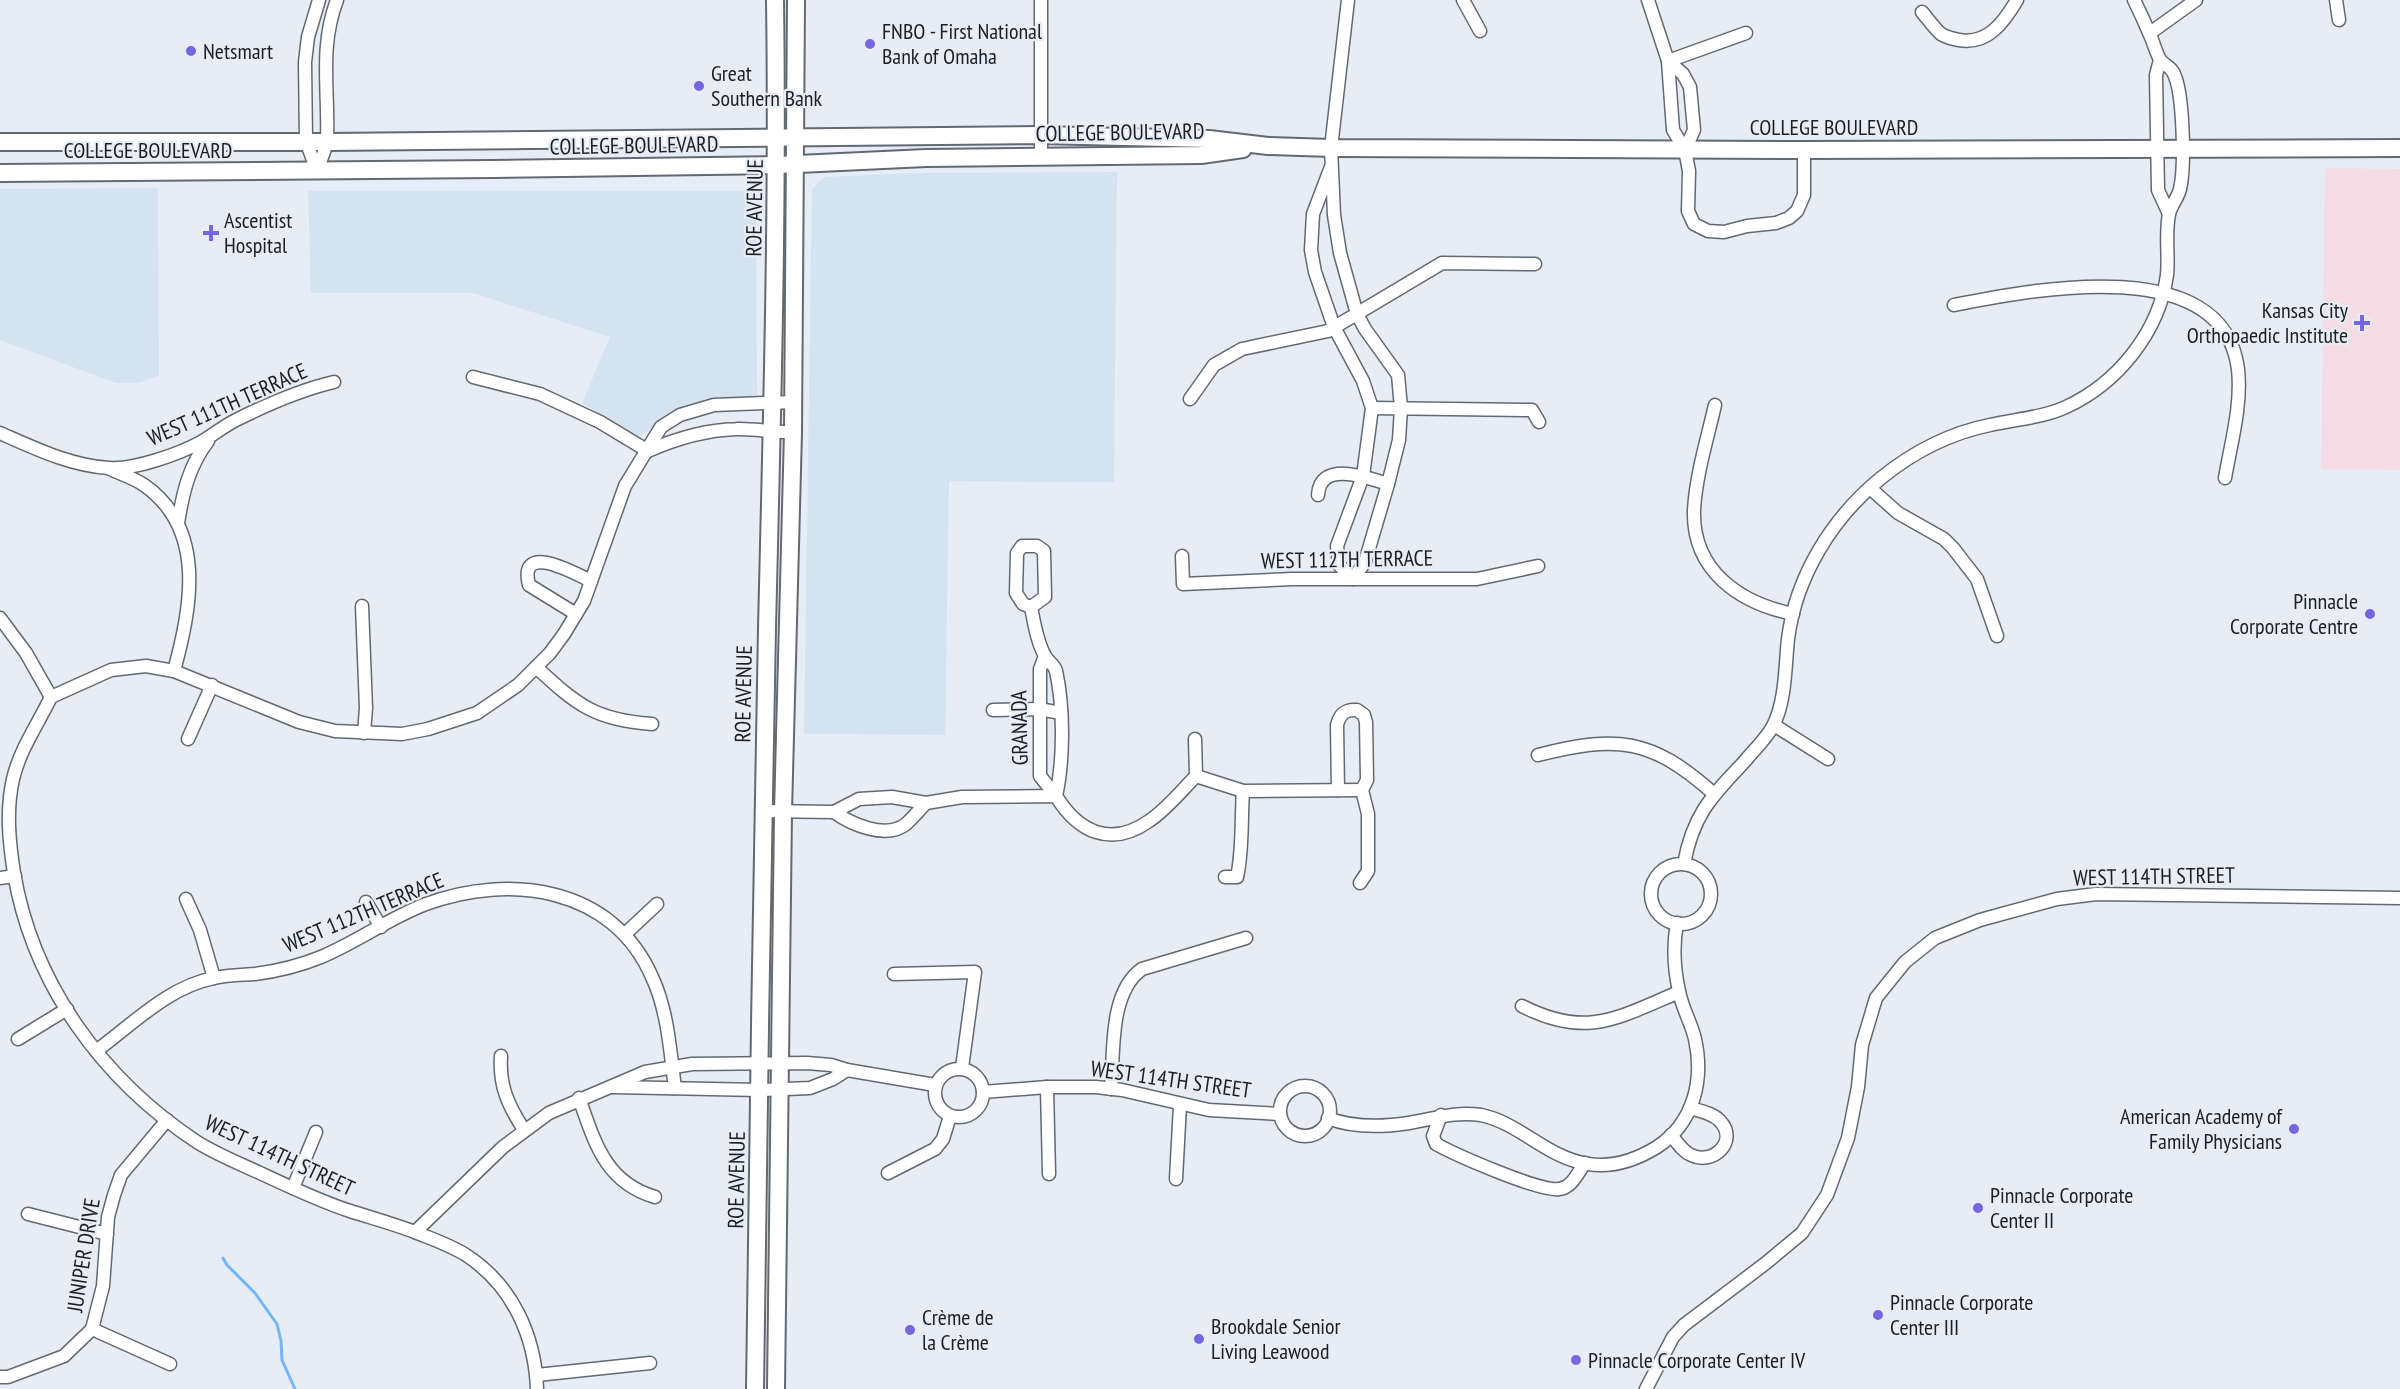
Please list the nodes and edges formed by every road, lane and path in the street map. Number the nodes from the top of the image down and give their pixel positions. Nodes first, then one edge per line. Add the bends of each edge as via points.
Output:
1 (319, 0) edge
2 (337, 0) edge
3 (775, 0) edge
4 (786, 0) edge
5 (796, 0) edge
6 (1041, 0) edge
7 (1348, 0) edge
8 (1463, 0) edge
9 (1648, 0) edge
10 (2017, 0) edge
11 (2134, 0) edge
12 (2196, 0) edge
13 (2336, 0) edge
14 (1922, 12) dead end
15 (2339, 20) dead end
16 (796, 25) junction
17 (1480, 31) dead end
18 (1746, 33) dead end
19 (2150, 33) junction
20 (308, 37) junction
21 (326, 43) junction
22 (2160, 60) junction
23 (1668, 62) junction
24 (1041, 135) junction
25 (777, 138) junction
26 (797, 138) junction
27 (306, 141) junction
28 (0, 142) edge
29 (327, 142) junction
30 (1268, 146) junction
31 (1331, 148) junction
32 (2400, 148) edge
33 (2156, 149) junction
34 (2182, 149) junction
35 (1684, 150) junction
36 (1804, 150) junction
37 (1041, 157) junction
38 (796, 164) junction
39 (777, 165) junction
40 (1331, 167) junction
41 (317, 171) junction
42 (0, 173) edge
43 (2169, 214) junction
44 (1535, 264) dead end
45 (2163, 293) junction
46 (1954, 305) dead end
47 (1357, 314) junction
48 (1335, 327) junction
49 (473, 377) dead end
50 (334, 382) dead end
51 (1190, 399) dead end
52 (793, 402) junction
53 (774, 403) junction
54 (1715, 405) dead end
55 (1372, 408) junction
56 (1401, 408) junction
57 (1539, 422) dead end
58 (793, 432) junction
59 (0, 433) edge
60 (773, 433) junction
61 (213, 435) junction
62 (648, 451) junction
63 (109, 468) junction
64 (1363, 476) junction
65 (2225, 478) dead end
66 (1388, 484) junction
67 (1870, 488) junction
68 (1318, 495) dead end
69 (178, 523) junction
70 (1182, 556) dead end
71 (1538, 566) dead end
72 (1353, 579) junction
73 (591, 581) junction
74 (362, 606) dead end
75 (1031, 607) junction
76 (576, 614) junction
77 (1793, 614) junction
78 (0, 618) edge
79 (1997, 636) dead end
80 (1045, 656) junction
81 (536, 668) junction
82 (174, 671) junction
83 (212, 685) junction
84 (51, 697) junction
85 (1039, 709) junction
86 (993, 710) dead end
87 (1061, 713) junction
88 (652, 724) dead end
89 (1774, 725) junction
90 (364, 734) junction
91 (188, 739) dead end
92 (1195, 739) dead end
93 (1538, 755) dead end
94 (1828, 759) dead end
95 (1197, 776) junction
96 (1338, 790) junction
97 (1362, 790) junction
98 (1243, 791) junction
99 (1713, 793) junction
100 (1056, 796) junction
101 (926, 803) junction
102 (764, 811) junction
103 (783, 812) junction
104 (834, 812) junction
105 (1684, 864) junction
106 (15, 876) junction
107 (1225, 877) dead end
108 (0, 878) edge
109 (1360, 883) dead end
110 (2400, 898) edge
111 (186, 899) dead end
112 (366, 902) dead end
113 (657, 904) dead end
114 (1677, 923) junction
115 (381, 927) junction
116 (625, 934) junction
117 (1246, 938) dead end
118 (894, 975) dead end
119 (214, 978) junction
120 (1679, 992) junction
121 (1522, 1006) dead end
122 (67, 1009) junction
123 (18, 1039) dead end
124 (96, 1051) junction
125 (501, 1056) dead end
126 (760, 1063) junction
127 (779, 1063) junction
128 (672, 1068) junction
129 (962, 1068) junction
130 (847, 1070) junction
131 (935, 1085) junction
132 (609, 1087) junction
133 (1047, 1087) junction
134 (675, 1088) junction
135 (760, 1089) junction
136 (779, 1089) junction
137 (1111, 1089) junction
138 (983, 1092) junction
139 (579, 1098) junction
140 (1180, 1105) junction
141 (1690, 1108) junction
142 (1280, 1114) junction
143 (1441, 1115) junction
144 (950, 1116) junction
145 (1328, 1118) junction
146 (167, 1120) junction
147 (524, 1130) junction
148 (316, 1132) dead end
149 (1671, 1136) junction
150 (1585, 1163) junction
151 (888, 1173) dead end
152 (1049, 1174) dead end
153 (1176, 1179) dead end
154 (293, 1188) junction
155 (655, 1197) dead end
156 (28, 1214) dead end
157 (415, 1232) junction
158 (107, 1234) junction
159 (92, 1329) junction
160 (170, 1364) dead end
161 (650, 1364) dead end
162 (537, 1375) junction
163 (0, 1377) edge
164 (537, 1389) edge
165 (755, 1389) edge
166 (776, 1389) edge
167 (1646, 1389) edge

1 - 20 street
2 - 21 street
3 - 25 main road, ROE AVENUE
4 - 16 main road via 786,15
5 - 16 main road, ROE AVENUE
6 - 24 street
7 - 31 street
8 - 17 street
9 - 23 street
10 - 14 street via 2001,26 1976,40 1941,34
11 - 19 street
12 - 19 street
13 - 15 street
16 - 26 main road, ROE AVENUE
18 - 23 street
19 - 22 street
20 - 21 street
20 - 27 street
21 - 29 street
22 - 33 street via 2156,75
22 - 34 street via 2173,72 2180,100
23 - 35 street via 1673,130
23 - 35 street via 1690,87 1694,130
24 - 26 main road, COLLEGE BOULEVARD
24 - 30 main road, COLLEGE BOULEVARD via 1209,139
24 - 37 street
25 - 26 main road, COLLEGE BOULEVARD
25 - 29 main road, COLLEGE BOULEVARD
25 - 39 main road, ROE AVENUE
26 - 38 main road, ROE AVENUE
27 - 28 main road, COLLEGE BOULEVARD
27 - 29 main road, COLLEGE BOULEVARD
27 - 41 street
29 - 41 street
30 - 31 main road, COLLEGE BOULEVARD
30 - 37 main road, COLLEGE BOULEVARD via 1201,155
31 - 35 main road, COLLEGE BOULEVARD
31 - 40 street
32 - 34 main road, COLLEGE BOULEVARD
33 - 34 main road, COLLEGE BOULEVARD
33 - 36 main road, COLLEGE BOULEVARD
33 - 43 street via 2158,190
34 - 43 street via 2180,189
35 - 36 main road, COLLEGE BOULEVARD
35 - 36 street via 1689,171 1689,211 1694,224 1708,231 1724,232 1776,224 1797,211 1804,195
37 - 38 main road, COLLEGE BOULEVARD
38 - 39 main road, COLLEGE BOULEVARD
38 - 52 main road, ROE AVENUE
39 - 41 main road, COLLEGE BOULEVARD
39 - 53 main road, ROE AVENUE
40 - 47 street via 1340,253
40 - 48 street via 1313,214 1311,250
41 - 42 main road, COLLEGE BOULEVARD
43 - 45 street via 2168,268
44 - 47 street via 1442,263
45 - 46 street via 2064,288
45 - 65 street via 2208,313 2220,326 2235,356 2239,385
45 - 67 street via 2142,342 2088,394 2047,414 1987,425 1928,447
47 - 48 street
47 - 56 street via 1398,375
48 - 51 street via 1242,349 1214,365
48 - 55 street via 1363,381
49 - 62 street via 540,394 600,422
50 - 61 street, WEST 111TH TERRACE via 306,388 259,408
52 - 53 street
52 - 58 main road, ROE AVENUE
53 - 60 main road, ROE AVENUE
53 - 62 street via 714,405 680,415 661,428
54 - 77 street via 1694,510 1704,556 1728,587 1743,597
55 - 56 street
55 - 64 street
56 - 57 street via 1532,410
56 - 66 street via 1400,441
58 - 60 street
58 - 103 main road, ROE AVENUE
59 - 63 street, WEST 111TH TERRACE via 58,457
60 - 62 street via 736,429 698,435
60 - 102 main road, ROE AVENUE
61 - 63 street, WEST 111TH TERRACE via 159,459 126,468
61 - 69 street via 191,467
62 - 73 street via 625,486
63 - 69 street via 142,484 163,501
64 - 66 street
64 - 68 street via 1328,476 1318,484
64 - 72 street via 1337,546 1339,565
66 - 72 street via 1365,562
67 - 77 street via 1824,541 1806,574
67 - 79 street via 1898,513 1953,548 1977,579
69 - 82 street via 188,560 189,598
70 - 72 street, WEST 112TH TERRACE via 1183,584
71 - 72 street, WEST 112TH TERRACE via 1477,579
73 - 76 street
73 - 76 street via 550,562 536,562 529,568 529,585
74 - 90 street
75 - 75 street via 1046,597 1044,551 1037,546 1022,546 1017,553 1016,593 1023,604
75 - 80 street
76 - 81 street
77 - 89 street
78 - 84 street
80 - 85 street, GRANADA via 1040,669
80 - 87 street via 1055,668
81 - 88 street via 585,708 603,717
81 - 90 street via 477,713 419,730
82 - 83 street
82 - 84 street via 156,666 121,667
83 - 90 street via 312,726
83 - 91 street
84 - 106 street via 24,748 14,778 8,822
85 - 86 street
85 - 87 street
85 - 100 street, GRANADA via 1040,776
87 - 100 street
89 - 94 street
89 - 99 street
92 - 95 street
93 - 99 street via 1596,743 1637,747 1680,765
95 - 98 street
95 - 100 street, GRANADA via 1149,822 1123,833 1106,834 1080,826
96 - 97 street
96 - 97 street via 1339,716 1357,710 1366,722 1367,780
96 - 98 street
97 - 109 street via 1368,814 1368,871
98 - 107 street via 1240,865 1237,877
99 - 105 street via 1696,820
100 - 101 street via 962,797
101 - 104 street via 892,797 860,799
101 - 104 street via 895,830 865,829
102 - 103 street
102 - 126 main road, ROE AVENUE
103 - 104 street
103 - 127 main road, ROE AVENUE
105 - 114 street via 1660,873 1652,889 1660,915
105 - 114 street via 1705,875 1710,884 1710,904 1697,919
106 - 108 street
106 - 122 street, WEST 114TH STREET via 35,951
110 - 167 street, WEST 114TH STREET via 2096,894 2057,899 1980,920 1935,938 1905,962 1876,998 1862,1045 1848,1138 1821,1205 1802,1233 1684,1325 1673,1337
111 - 119 street
112 - 115 street
113 - 116 street
114 - 120 street via 1675,965
115 - 116 street, WEST 112TH TERRACE via 426,904 474,891 502,889 559,895 602,915
115 - 119 street, WEST 112TH TERRACE via 297,966
116 - 128 street, WEST 112TH TERRACE via 653,979
117 - 137 street via 1133,975 1118,1005
118 - 129 street via 975,972
119 - 124 street, WEST 112TH TERRACE via 166,997
120 - 121 street via 1617,1018 1579,1024 1555,1021
120 - 141 street via 1698,1060 1698,1084
122 - 123 street
122 - 124 street, WEST 114TH STREET
124 - 146 street, WEST 114TH STREET via 123,1084
125 - 147 street via 505,1098
126 - 127 street
126 - 128 street
126 - 135 main road, ROE AVENUE
127 - 130 street via 831,1065
127 - 136 main road, ROE AVENUE
128 - 132 street via 645,1072
128 - 134 street, WEST 112TH TERRACE
129 - 131 street via 945,1072
129 - 138 street via 977,1076
130 - 131 street
130 - 136 street via 810,1088
131 - 144 street via 935,1101
132 - 134 street
132 - 139 street
133 - 137 street, WEST 114TH STREET
133 - 138 street, WEST 114TH STREET
133 - 152 street
134 - 135 street
135 - 136 street
135 - 165 main road, ROE AVENUE
136 - 166 main road, ROE AVENUE
137 - 140 street, WEST 114TH STREET
138 - 144 street via 981,1103 973,1112
139 - 147 street
139 - 155 street via 594,1142 615,1174 626,1184
140 - 142 street, WEST 114TH STREET
140 - 153 street
141 - 149 street
141 - 149 street via 1720,1121 1726,1133 1721,1151 1713,1157 1689,1155
142 - 145 street, WEST 114TH STREET via 1287,1128 1300,1135 1316,1133
142 - 145 street, WEST 114TH STREET via 1280,1105 1289,1092 1305,1086 1326,1098
143 - 145 street via 1378,1125 1343,1124
143 - 150 street via 1492,1118 1550,1151
143 - 150 street via 1433,1136 1436,1144 1509,1175 1558,1190 1568,1186
144 - 151 street via 943,1139 935,1149
146 - 154 street, WEST 114TH STREET via 199,1143
146 - 158 street, JUNIPER DRIVE via 121,1175
147 - 157 street
148 - 154 street
149 - 150 street via 1627,1161 1610,1166
154 - 157 street, WEST 114TH STREET
156 - 158 street
157 - 162 street, WEST 114TH STREET via 466,1255 508,1295 526,1328
158 - 159 street, JUNIPER DRIVE via 103,1286
159 - 160 street, JUNIPER DRIVE
159 - 163 street via 64,1356
161 - 162 street
162 - 164 street, WEST 114TH STREET

